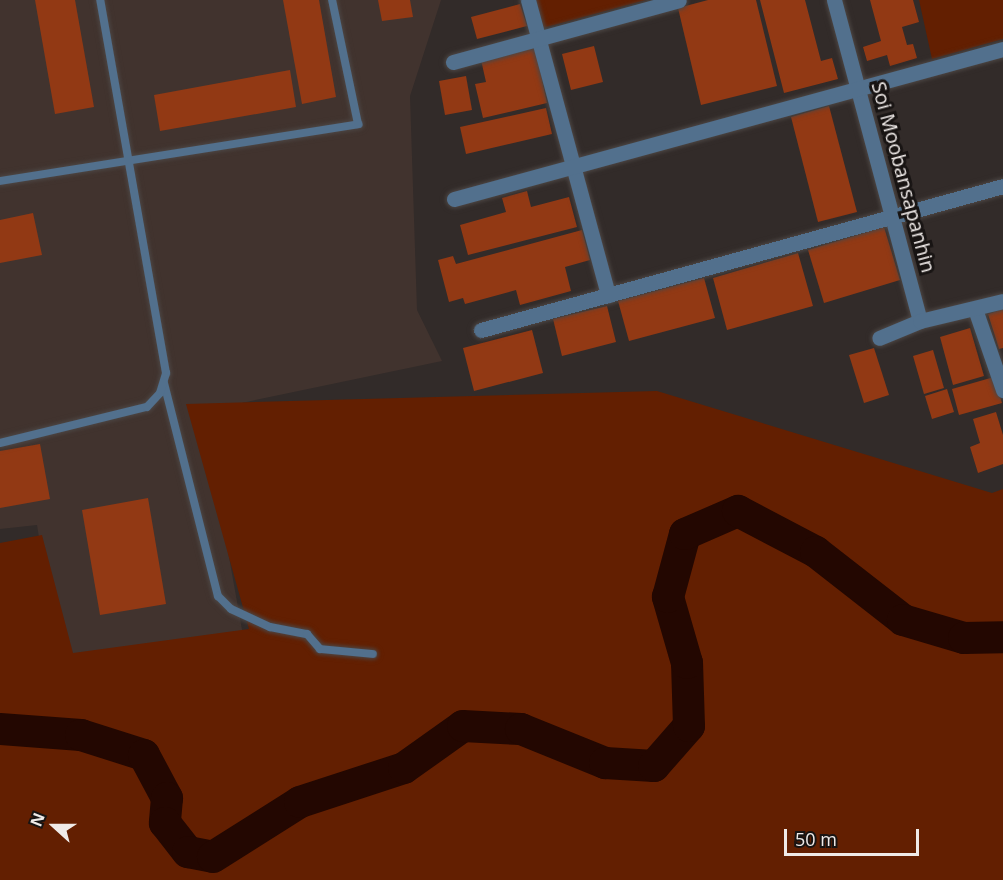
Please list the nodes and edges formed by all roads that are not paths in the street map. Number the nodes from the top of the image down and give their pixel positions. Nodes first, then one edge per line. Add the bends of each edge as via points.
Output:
1 (100, 0) edge
2 (332, 0) edge
3 (528, 0) edge
4 (679, 0) edge
5 (834, 0) edge
6 (539, 39) junction
7 (1003, 49) edge
8 (453, 62) dead end
9 (858, 88) junction
10 (128, 162) junction
11 (574, 166) junction
12 (0, 181) edge
13 (1003, 186) edge
14 (454, 199) dead end
15 (893, 216) junction
16 (608, 295) junction
17 (1003, 301) edge
18 (975, 309) junction
19 (920, 321) junction
20 (482, 330) dead end
21 (879, 338) dead end
22 (163, 382) junction
23 (1003, 390) edge
24 (0, 442) edge
25 (373, 654) dead end

1 - 10 lane
2 - 10 lane via 358,124
3 - 6 street
4 - 6 street
5 - 9 street, Soi Moobansapanhin
6 - 8 street
6 - 11 street
7 - 9 street
9 - 11 street
9 - 15 street, Soi Moobansapanhin
10 - 12 lane
10 - 22 lane via 166,373
11 - 14 street
11 - 16 street
13 - 15 street
15 - 16 street
15 - 19 street, Soi Moobansapanhin
16 - 20 street
17 - 18 street
18 - 19 street
18 - 23 street
19 - 21 street
22 - 24 lane via 160,393 147,407
22 - 25 lane via 218,596 231,609 270,627 307,634 320,649

